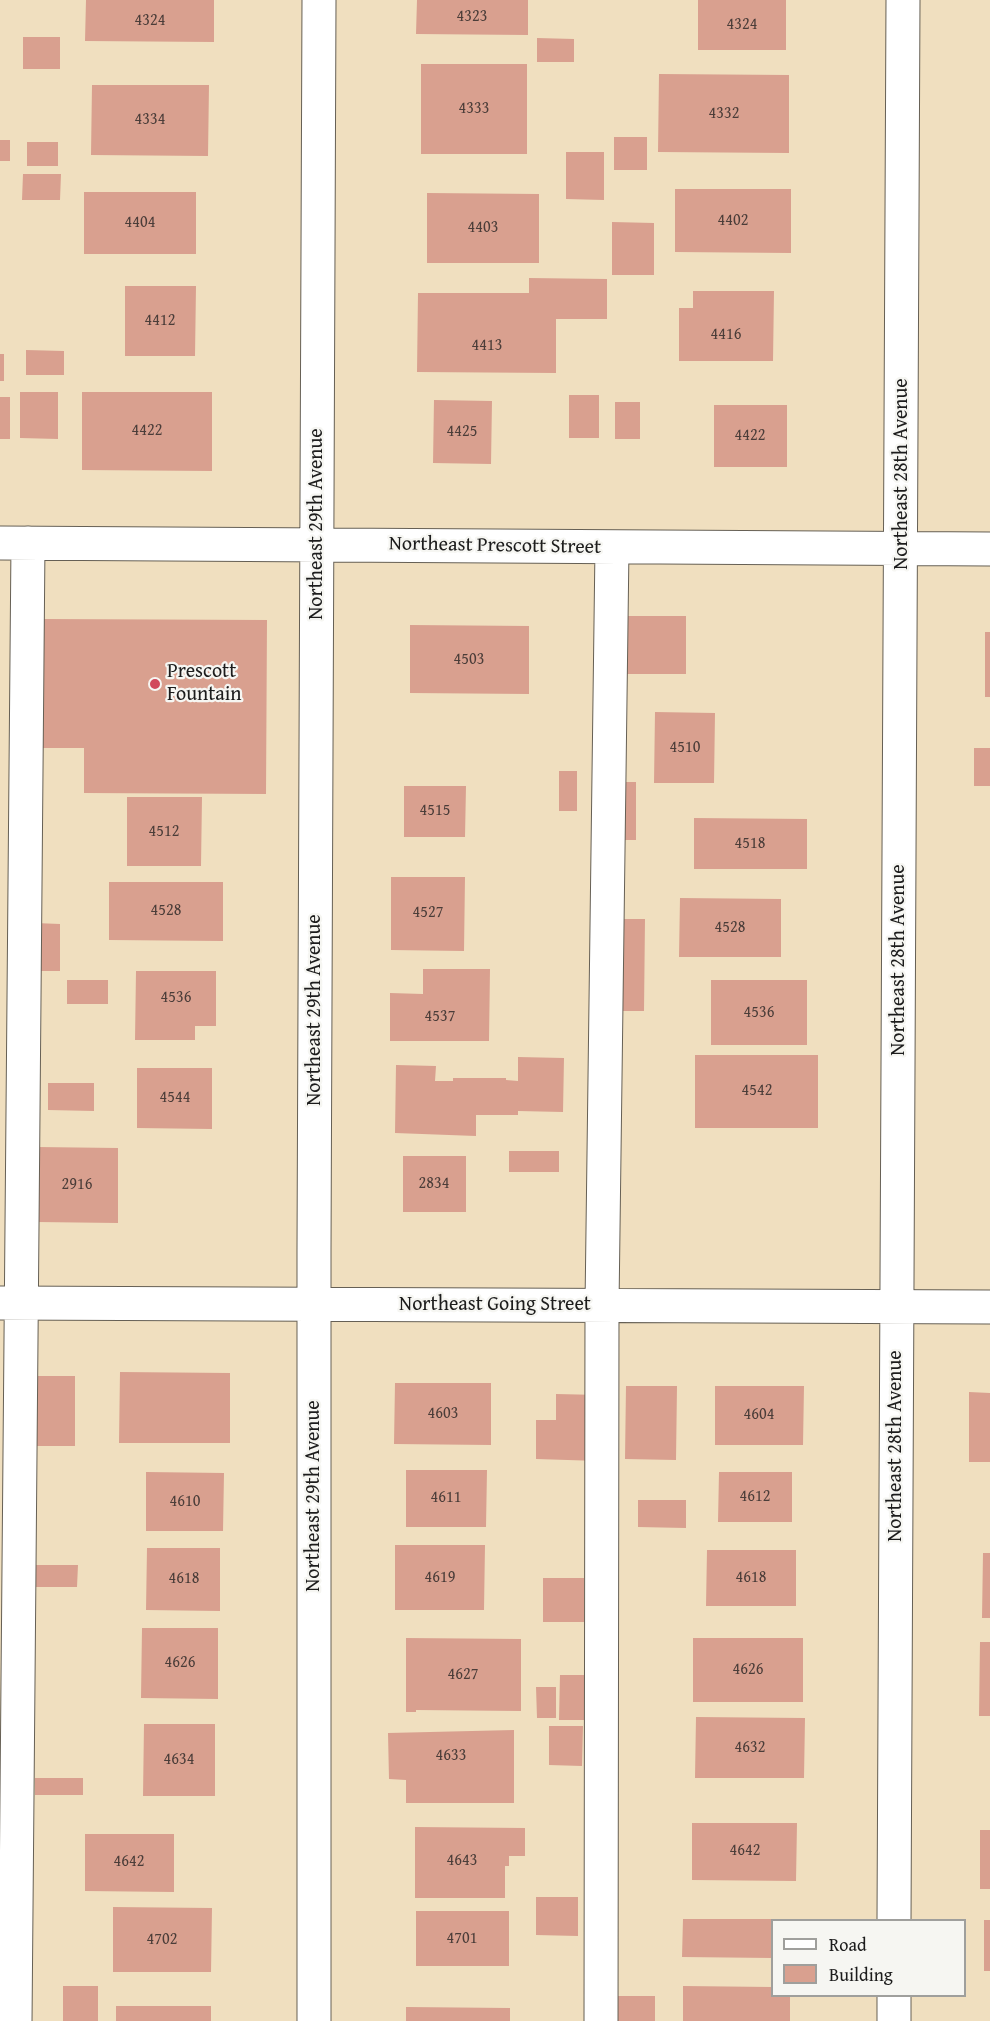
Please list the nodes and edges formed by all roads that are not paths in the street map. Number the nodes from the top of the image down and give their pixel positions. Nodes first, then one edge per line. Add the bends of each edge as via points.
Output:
1 (320, 0) edge
2 (903, 0) edge
3 (14, 543) edge
4 (316, 545) junction
5 (612, 547) junction
6 (902, 549) junction
7 (990, 549) edge
8 (10, 1303) edge
9 (314, 1304) junction
10 (602, 1305) junction
11 (897, 1307) junction
12 (990, 1307) edge
13 (894, 1919) edge
14 (894, 1997) edge
15 (15, 2021) edge
16 (314, 2021) edge
17 (601, 2021) edge
18 (894, 2021) edge

1 - 4 street, Northeast 29th Avenue
2 - 6 street, Northeast 28th Avenue
3 - 4 street, Northeast Prescott Street
3 - 8 street
4 - 5 street, Northeast Prescott Street
4 - 9 street, Northeast 29th Avenue
5 - 6 street, Northeast Prescott Street
5 - 10 street
6 - 7 street, Northeast Prescott Street
6 - 11 street, Northeast 28th Avenue
8 - 9 street, Northeast Going Street
8 - 15 street
9 - 10 street, Northeast Going Street
9 - 16 street, Northeast 29th Avenue
10 - 11 street, Northeast Going Street
10 - 17 street
11 - 12 street, Northeast Going Street
11 - 13 street, Northeast 28th Avenue
14 - 18 street

